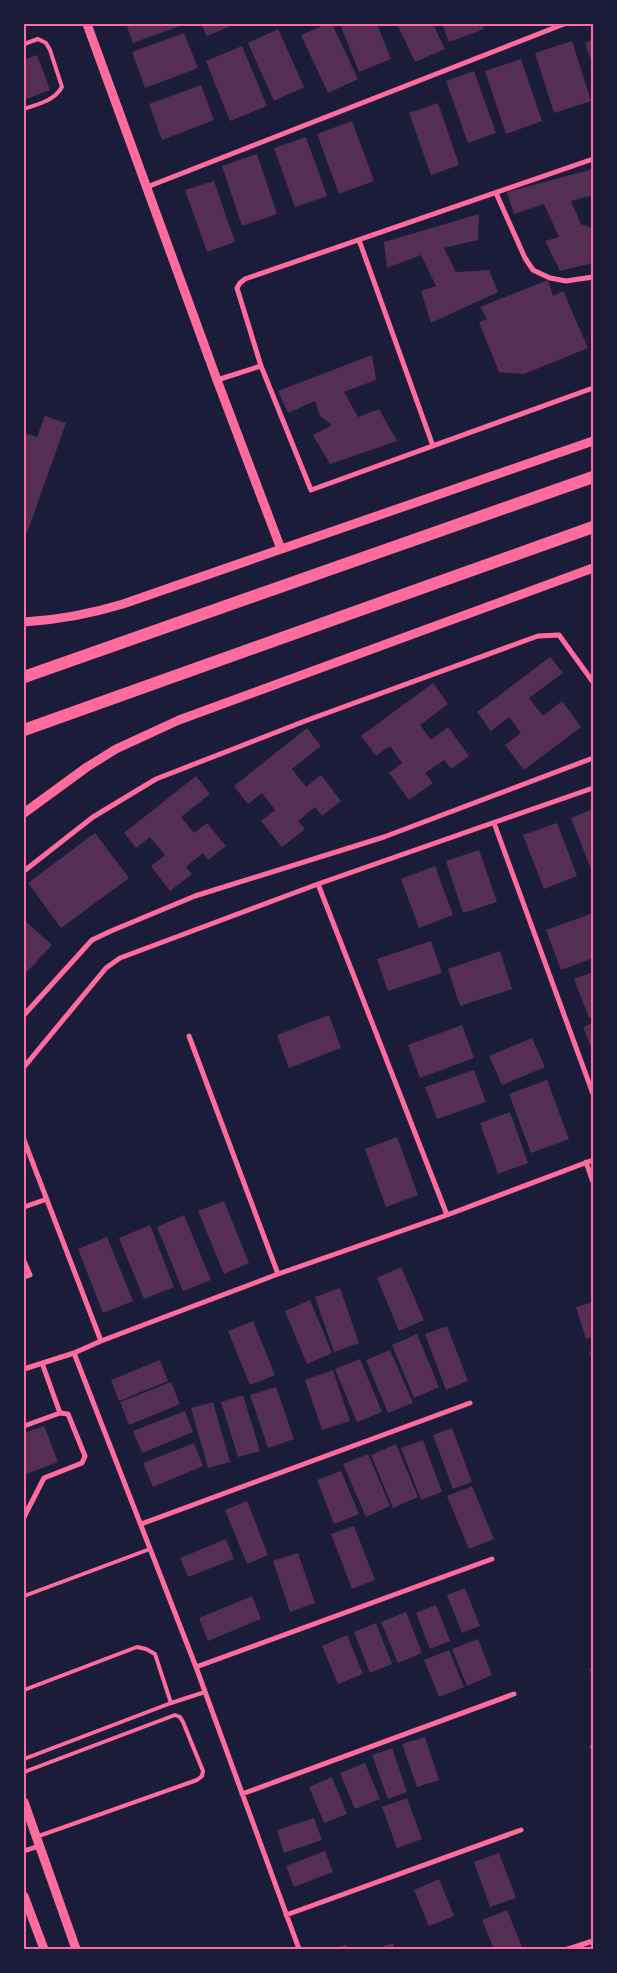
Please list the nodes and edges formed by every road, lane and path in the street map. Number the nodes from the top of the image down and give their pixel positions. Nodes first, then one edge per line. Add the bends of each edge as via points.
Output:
1 (87, 24) edge
2 (564, 24) edge
3 (24, 44) edge
4 (24, 110) edge
5 (593, 159) edge
6 (147, 186) junction
7 (496, 193) junction
8 (359, 240) junction
9 (593, 277) edge
10 (261, 366) junction
11 (217, 380) junction
12 (593, 388) edge
13 (593, 441) edge
14 (433, 446) junction
15 (593, 477) edge
16 (593, 527) edge
17 (281, 549) junction
18 (593, 570) edge
19 (24, 622) edge
20 (24, 677) edge
21 (593, 682) edge
22 (24, 730) edge
23 (593, 758) edge
24 (593, 788) edge
25 (24, 813) edge
26 (494, 823) junction
27 (24, 871) edge
28 (318, 884) junction
29 (24, 1015) edge
30 (189, 1036) dead end
31 (24, 1067) edge
32 (593, 1094) edge
33 (24, 1140) edge
34 (593, 1160) edge
35 (586, 1162) junction
36 (593, 1182) edge
37 (47, 1199) junction
38 (24, 1207) edge
39 (447, 1215) junction
40 (24, 1261) edge
41 (278, 1274) junction
42 (24, 1277) edge
43 (101, 1341) junction
44 (74, 1353) junction
45 (42, 1363) junction
46 (24, 1369) edge
47 (470, 1403) dead end
48 (60, 1413) junction
49 (24, 1426) edge
50 (24, 1517) edge
51 (141, 1524) junction
52 (150, 1549) junction
53 (492, 1559) dead end
54 (24, 1596) edge
55 (196, 1667) junction
56 (24, 1690) edge
57 (205, 1692) junction
58 (514, 1694) dead end
59 (172, 1703) junction
60 (24, 1759) edge
61 (24, 1772) edge
62 (242, 1794) junction
63 (24, 1802) edge
64 (26, 1814) edge
65 (521, 1830) dead end
66 (35, 1837) junction
67 (38, 1846) junction
68 (24, 1851) edge
69 (24, 1896) edge
70 (286, 1915) junction
71 (593, 1941) edge
72 (44, 1949) edge
73 (76, 1949) edge
74 (299, 1949) edge
75 (568, 1949) edge

1 - 6 street
2 - 6 street
3 - 4 lane via 38,39 46,43 62,87 52,99
5 - 7 street
6 - 11 street
7 - 8 street
7 - 9 street via 524,258 533,270 566,281
8 - 10 street via 240,283 237,288
8 - 14 street
10 - 11 street
10 - 14 street via 311,490
11 - 17 street
12 - 14 street
13 - 17 street
15 - 20 main road
16 - 22 main road
17 - 19 street via 103,610 54,620
18 - 25 street via 179,720 116,749
21 - 27 street via 559,635 538,636 305,720 156,779 93,817
23 - 29 street via 384,837 195,896 104,934 92,940
24 - 26 street
26 - 28 street
26 - 32 street
28 - 31 street via 120,958 106,968
28 - 39 street
30 - 41 street
33 - 37 street
34 - 35 street
35 - 36 street
35 - 39 street
37 - 38 street
37 - 43 street
39 - 41 street
40 - 42 street via 30,1275
41 - 43 street
43 - 44 street
44 - 45 street
44 - 51 street
45 - 46 street
45 - 48 street
47 - 51 street
48 - 49 street
48 - 50 street via 68,1414 85,1456 82,1463 44,1478
51 - 52 street
52 - 54 lane
52 - 55 street
53 - 55 street
55 - 57 street
56 - 59 lane via 138,1647 155,1654
57 - 59 lane
57 - 62 street
58 - 62 street
59 - 60 lane
61 - 66 lane via 175,1715 183,1722 202,1772 197,1780
62 - 70 street
63 - 64 street
64 - 66 street
65 - 70 street
66 - 67 street
67 - 68 street
67 - 73 street
69 - 72 street
70 - 74 street
71 - 75 street

